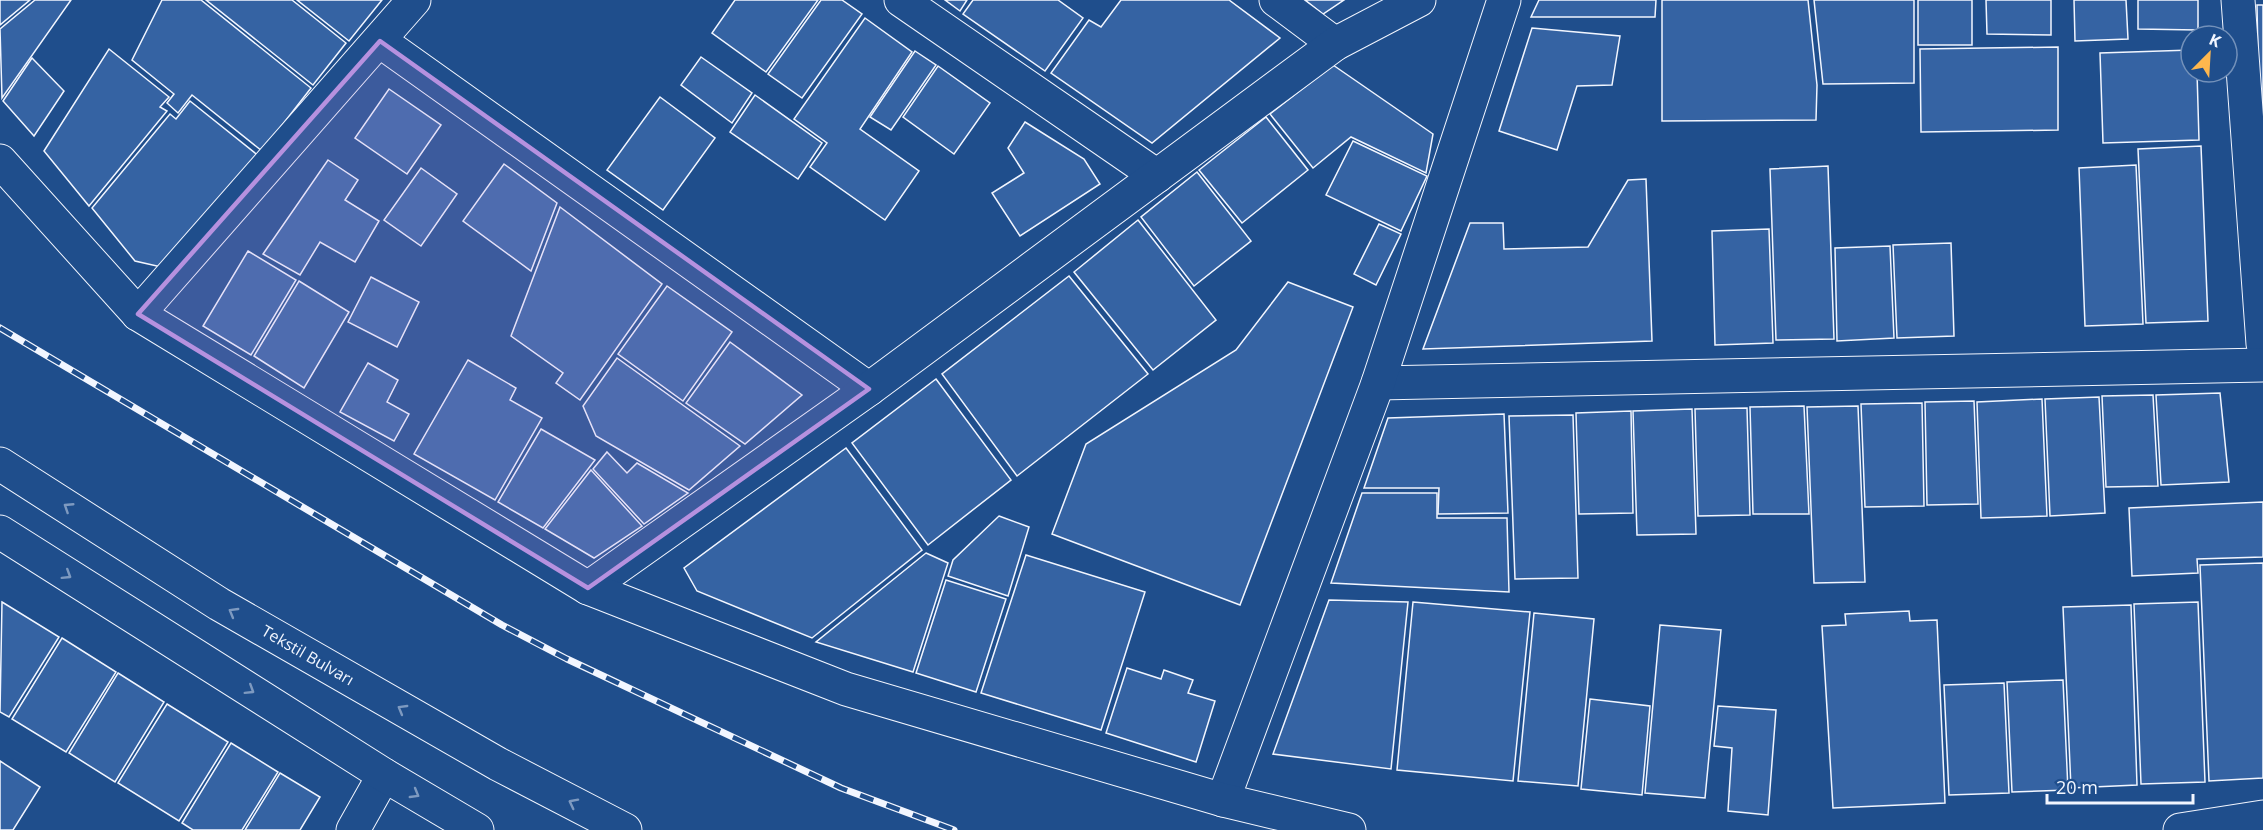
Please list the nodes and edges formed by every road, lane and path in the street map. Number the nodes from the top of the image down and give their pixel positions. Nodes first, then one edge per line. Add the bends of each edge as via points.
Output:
1 (414, 0) edge
2 (901, 0) edge
3 (1276, 0) edge
4 (1419, 0) edge
5 (1504, 0) edge
6 (2238, 0) edge
7 (380, 41) junction
8 (1335, 44) junction
9 (0, 161) edge
10 (1156, 176) junction
11 (138, 314) junction
12 (2263, 344) edge
13 (2263, 365) edge
14 (1378, 382) junction
15 (868, 390) junction
16 (0, 464) edge
17 (0, 532) edge
18 (588, 588) junction
19 (384, 775) junction
20 (1223, 800) junction
21 (2263, 817) edge
22 (353, 830) edge
23 (477, 830) edge
24 (625, 830) edge
25 (1349, 830) edge
26 (2180, 830) edge

1 - 7 street
2 - 10 street
3 - 8 street
4 - 8 street
5 - 14 street
6 - 12 street
7 - 11 street
7 - 15 street
8 - 10 street
9 - 11 street
10 - 15 street
11 - 18 street
13 - 14 street
14 - 20 street
15 - 18 street
24 -> 16 street, Tekstil Bulvarı via 498,764 219,604
17 -> 19 street
18 - 20 street via 846,689
19 - 22 street
19 -> 23 street
20 - 25 street
21 - 26 street

